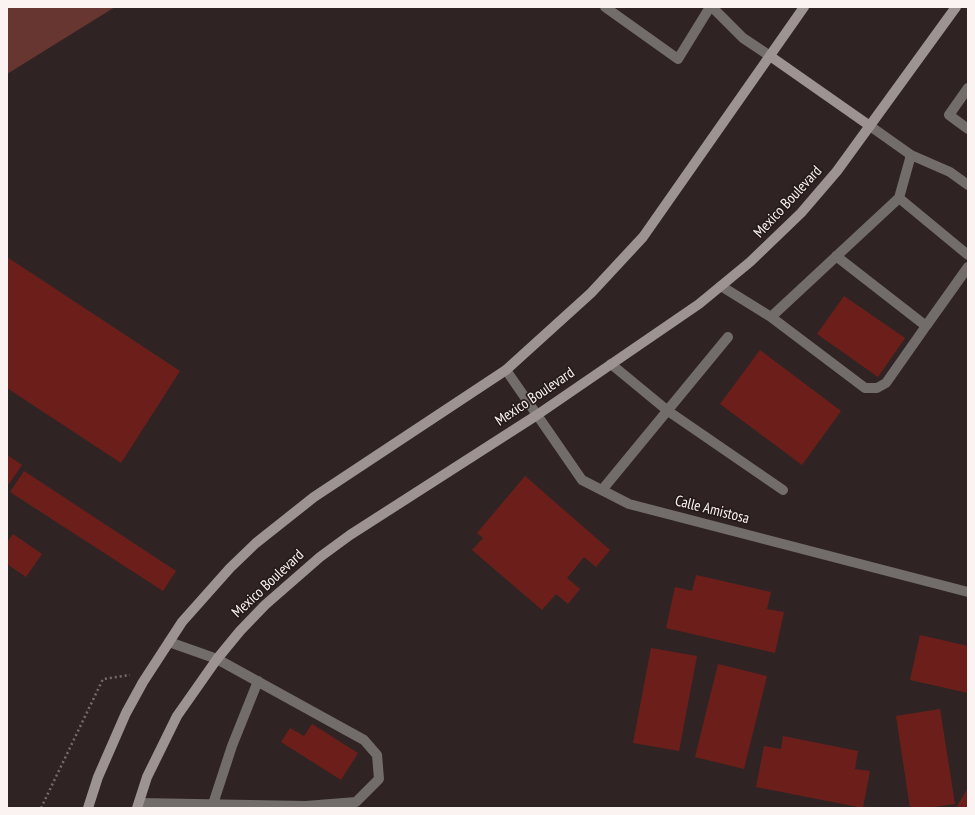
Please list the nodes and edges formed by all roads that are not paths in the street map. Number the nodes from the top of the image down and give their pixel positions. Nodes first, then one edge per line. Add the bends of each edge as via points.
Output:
1 (605, 7) edge
2 (711, 7) edge
3 (804, 7) edge
4 (956, 7) edge
5 (770, 56) junction
6 (968, 88) edge
7 (870, 126) junction
8 (968, 129) edge
9 (911, 155) junction
10 (968, 186) edge
11 (899, 198) junction
12 (968, 255) edge
13 (836, 256) junction
14 (968, 267) edge
15 (722, 286) junction
16 (771, 317) junction
17 (926, 326) junction
18 (728, 337) dead end
19 (611, 364) junction
20 (506, 370) junction
21 (668, 411) junction
22 (537, 415) junction
23 (602, 490) junction
24 (783, 490) dead end
25 (968, 592) edge
26 (169, 642) junction
27 (217, 659) junction
28 (258, 682) junction
29 (213, 804) junction
30 (138, 805) edge
31 (88, 808) edge

1 - 2 street via 678,59
2 - 5 street via 743,38
3 - 5 main road
4 - 7 main road, Mexico Boulevard
5 - 7 main road
5 - 20 main road via 643,237 591,293
6 - 8 street via 949,115
7 - 9 street
7 - 15 main road, Mexico Boulevard via 837,171 801,213
9 - 10 street via 950,172
9 - 11 street
11 - 12 street
11 - 13 street
13 - 16 street
13 - 17 street
14 - 17 street
15 - 16 street
15 - 19 main road, Mexico Boulevard via 700,304
16 - 17 street via 865,388 877,388 886,383
18 - 21 street
19 - 21 street
19 - 22 main road, Mexico Boulevard
20 - 22 street, Calle Amistosa
20 - 26 main road via 284,519 230,568 182,622
21 - 23 street
21 - 24 street
22 - 23 street, Calle Amistosa via 582,480
22 - 27 main road, Mexico Boulevard via 320,557 265,605
23 - 25 street, Calle Amistosa via 630,504
26 - 27 street
26 - 31 main road via 126,713 98,777
27 - 28 street
27 - 30 main road, Mexico Boulevard via 177,716 147,777
28 - 29 street via 232,746
28 - 29 street via 364,740 377,755 380,780 356,802 306,806
29 - 30 street

